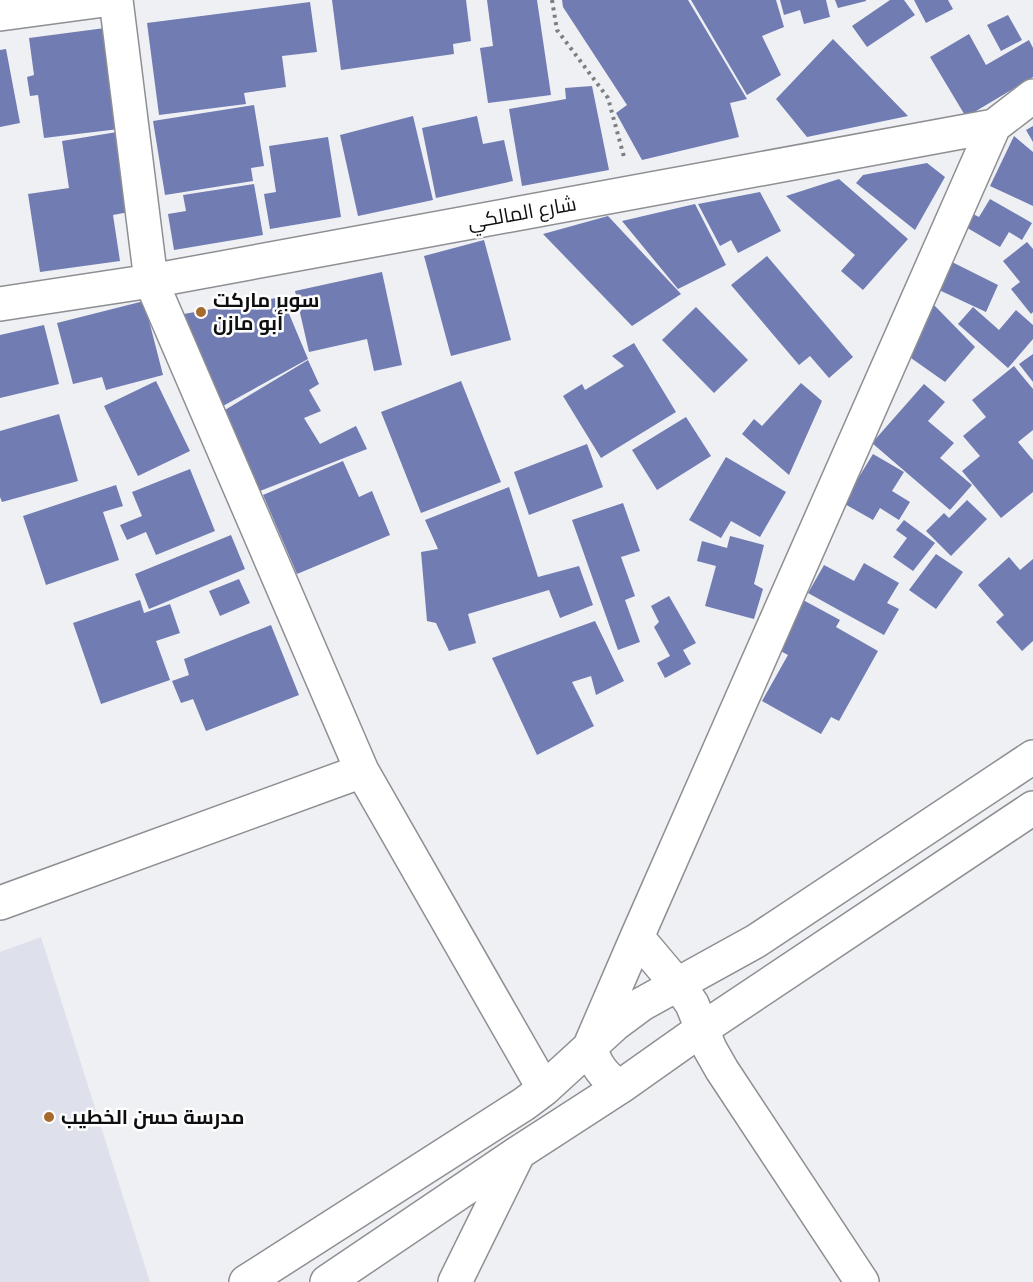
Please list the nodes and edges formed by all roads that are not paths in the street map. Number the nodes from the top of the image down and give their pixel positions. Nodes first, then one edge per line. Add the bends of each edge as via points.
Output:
1 (104, 0) edge
2 (116, 0) edge
3 (0, 14) edge
4 (1033, 96) edge
5 (994, 126) junction
6 (150, 281) junction
7 (0, 304) edge
8 (1033, 757) edge
9 (362, 771) junction
10 (1033, 808) edge
11 (0, 903) edge
12 (637, 937) junction
13 (676, 984) junction
14 (702, 1029) junction
15 (590, 1046) junction
16 (620, 1088) junction
17 (544, 1089) junction
18 (518, 1153) junction
19 (246, 1282) edge
20 (327, 1282) edge
21 (455, 1282) edge
22 (862, 1282) edge

1 - 3 street
2 - 6 street
4 - 5 street, شارع المالكي
5 - 6 street, شارع المالكي
5 - 12 street
6 - 7 street, شارع المالكي
6 - 9 street
8 - 13 street via 756,940
9 - 11 street
9 - 17 street
10 - 14 street
12 - 13 street
12 - 15 street
13 - 14 street via 692,1004
13 - 15 street via 642,1004
14 - 16 street
14 - 22 street via 736,1093
15 - 16 street via 599,1069
15 - 17 street
16 - 18 street
17 - 19 street
18 - 20 street
18 - 21 street

